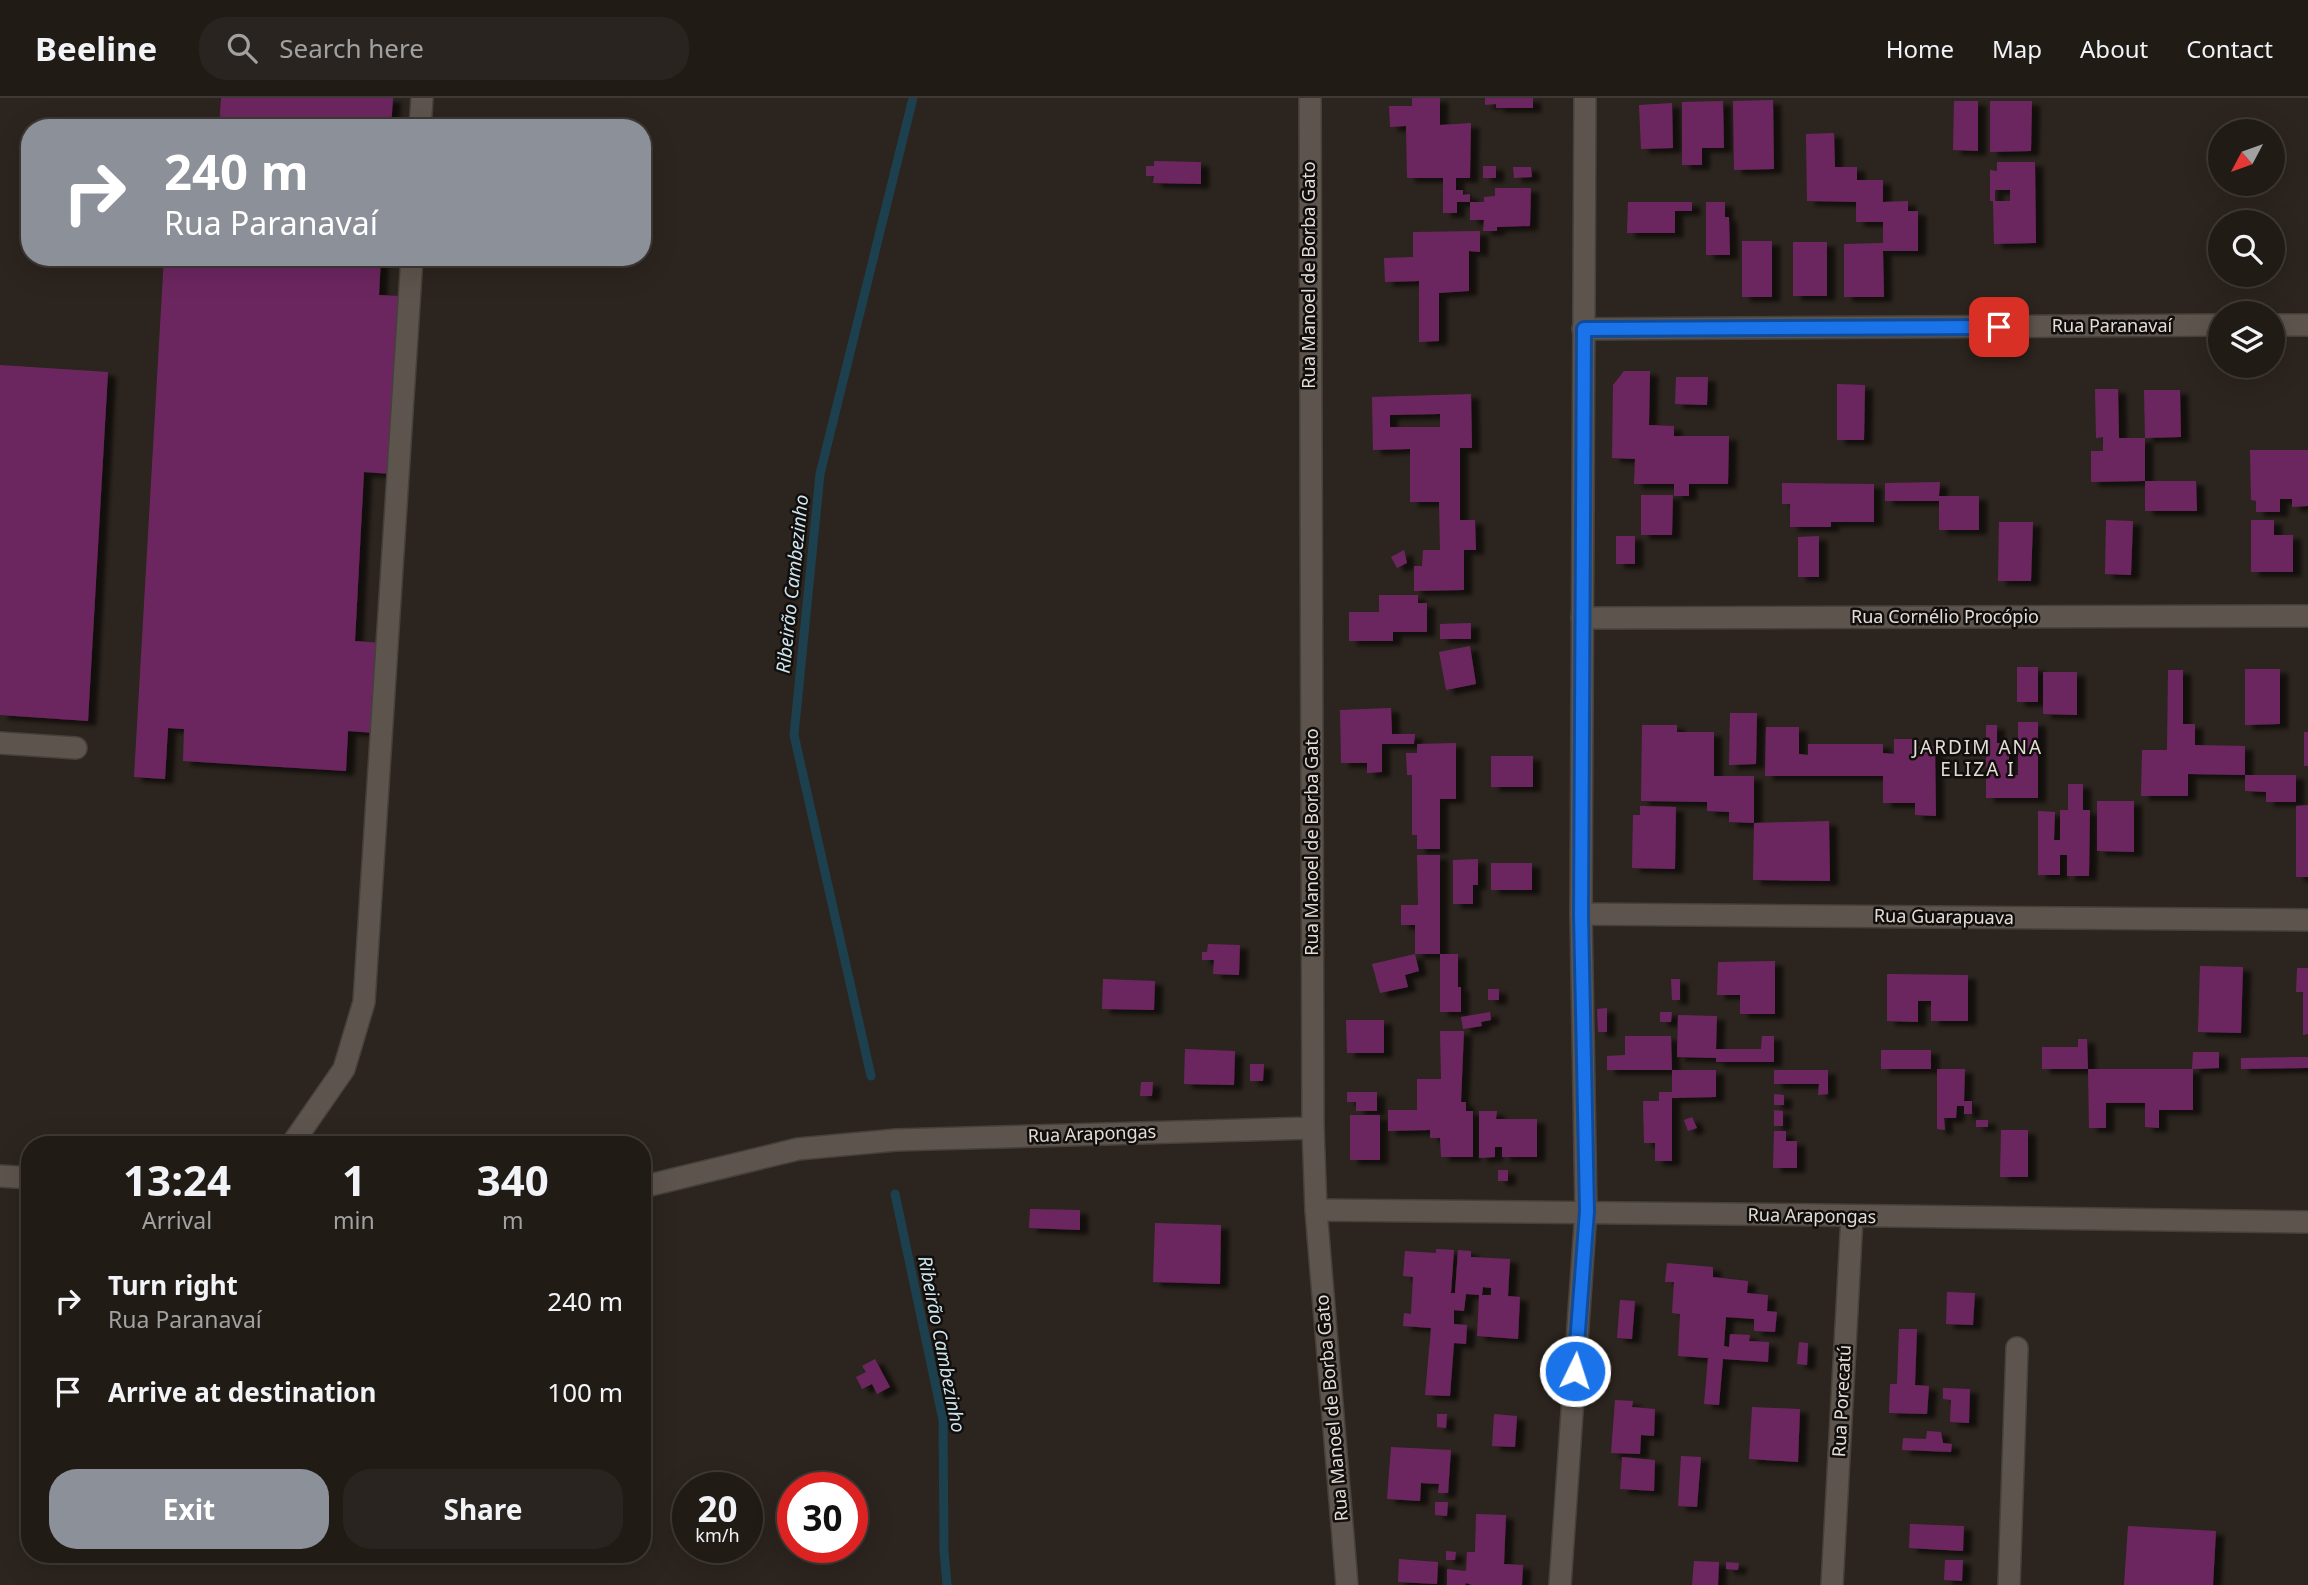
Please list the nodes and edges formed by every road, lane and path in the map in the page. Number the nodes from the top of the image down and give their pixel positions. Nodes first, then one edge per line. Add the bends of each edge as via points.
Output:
1 (422, 98) edge
2 (1310, 98) edge
3 (1585, 98) edge
4 (421, 119) edge
5 (411, 266) edge
6 (2285, 325) edge
7 (2308, 325) edge
8 (2208, 326) edge
9 (1584, 329) junction
10 (2308, 616) edge
11 (1582, 618) junction
12 (0, 743) edge
13 (76, 748) dead end
14 (1581, 914) junction
15 (2308, 920) edge
16 (1313, 1128) junction
17 (298, 1136) edge
18 (0, 1176) edge
19 (21, 1177) edge
20 (651, 1185) edge
21 (1316, 1210) junction
22 (1587, 1211) junction
23 (1853, 1217) junction
24 (2308, 1222) edge
25 (2017, 1348) dead end
26 (1346, 1585) edge
27 (1560, 1585) edge
28 (1832, 1585) edge
29 (2009, 1585) edge

1 - 4 street
2 - 16 street, Rua Manoel de Borba Gato
3 - 9 street
5 - 17 street via 364,1002 344,1069
6 - 7 street
8 - 9 street, Rua Paranavaí
9 - 11 street
10 - 11 street, Rua Cornélio Procópio
11 - 14 street
12 - 13 street
14 - 15 street, Rua Guarapuava
14 - 22 street
16 - 20 street, Rua Arapongas via 872,1142 798,1149
16 - 21 street, Rua Manoel de Borba Gato
18 - 19 street
21 - 22 street, Rua Arapongas
21 - 26 street, Rua Manoel de Borba Gato
22 - 23 street, Rua Arapongas
22 - 27 street
23 - 24 street, Rua Arapongas
23 - 28 street, Rua Porecatú
25 - 29 street

